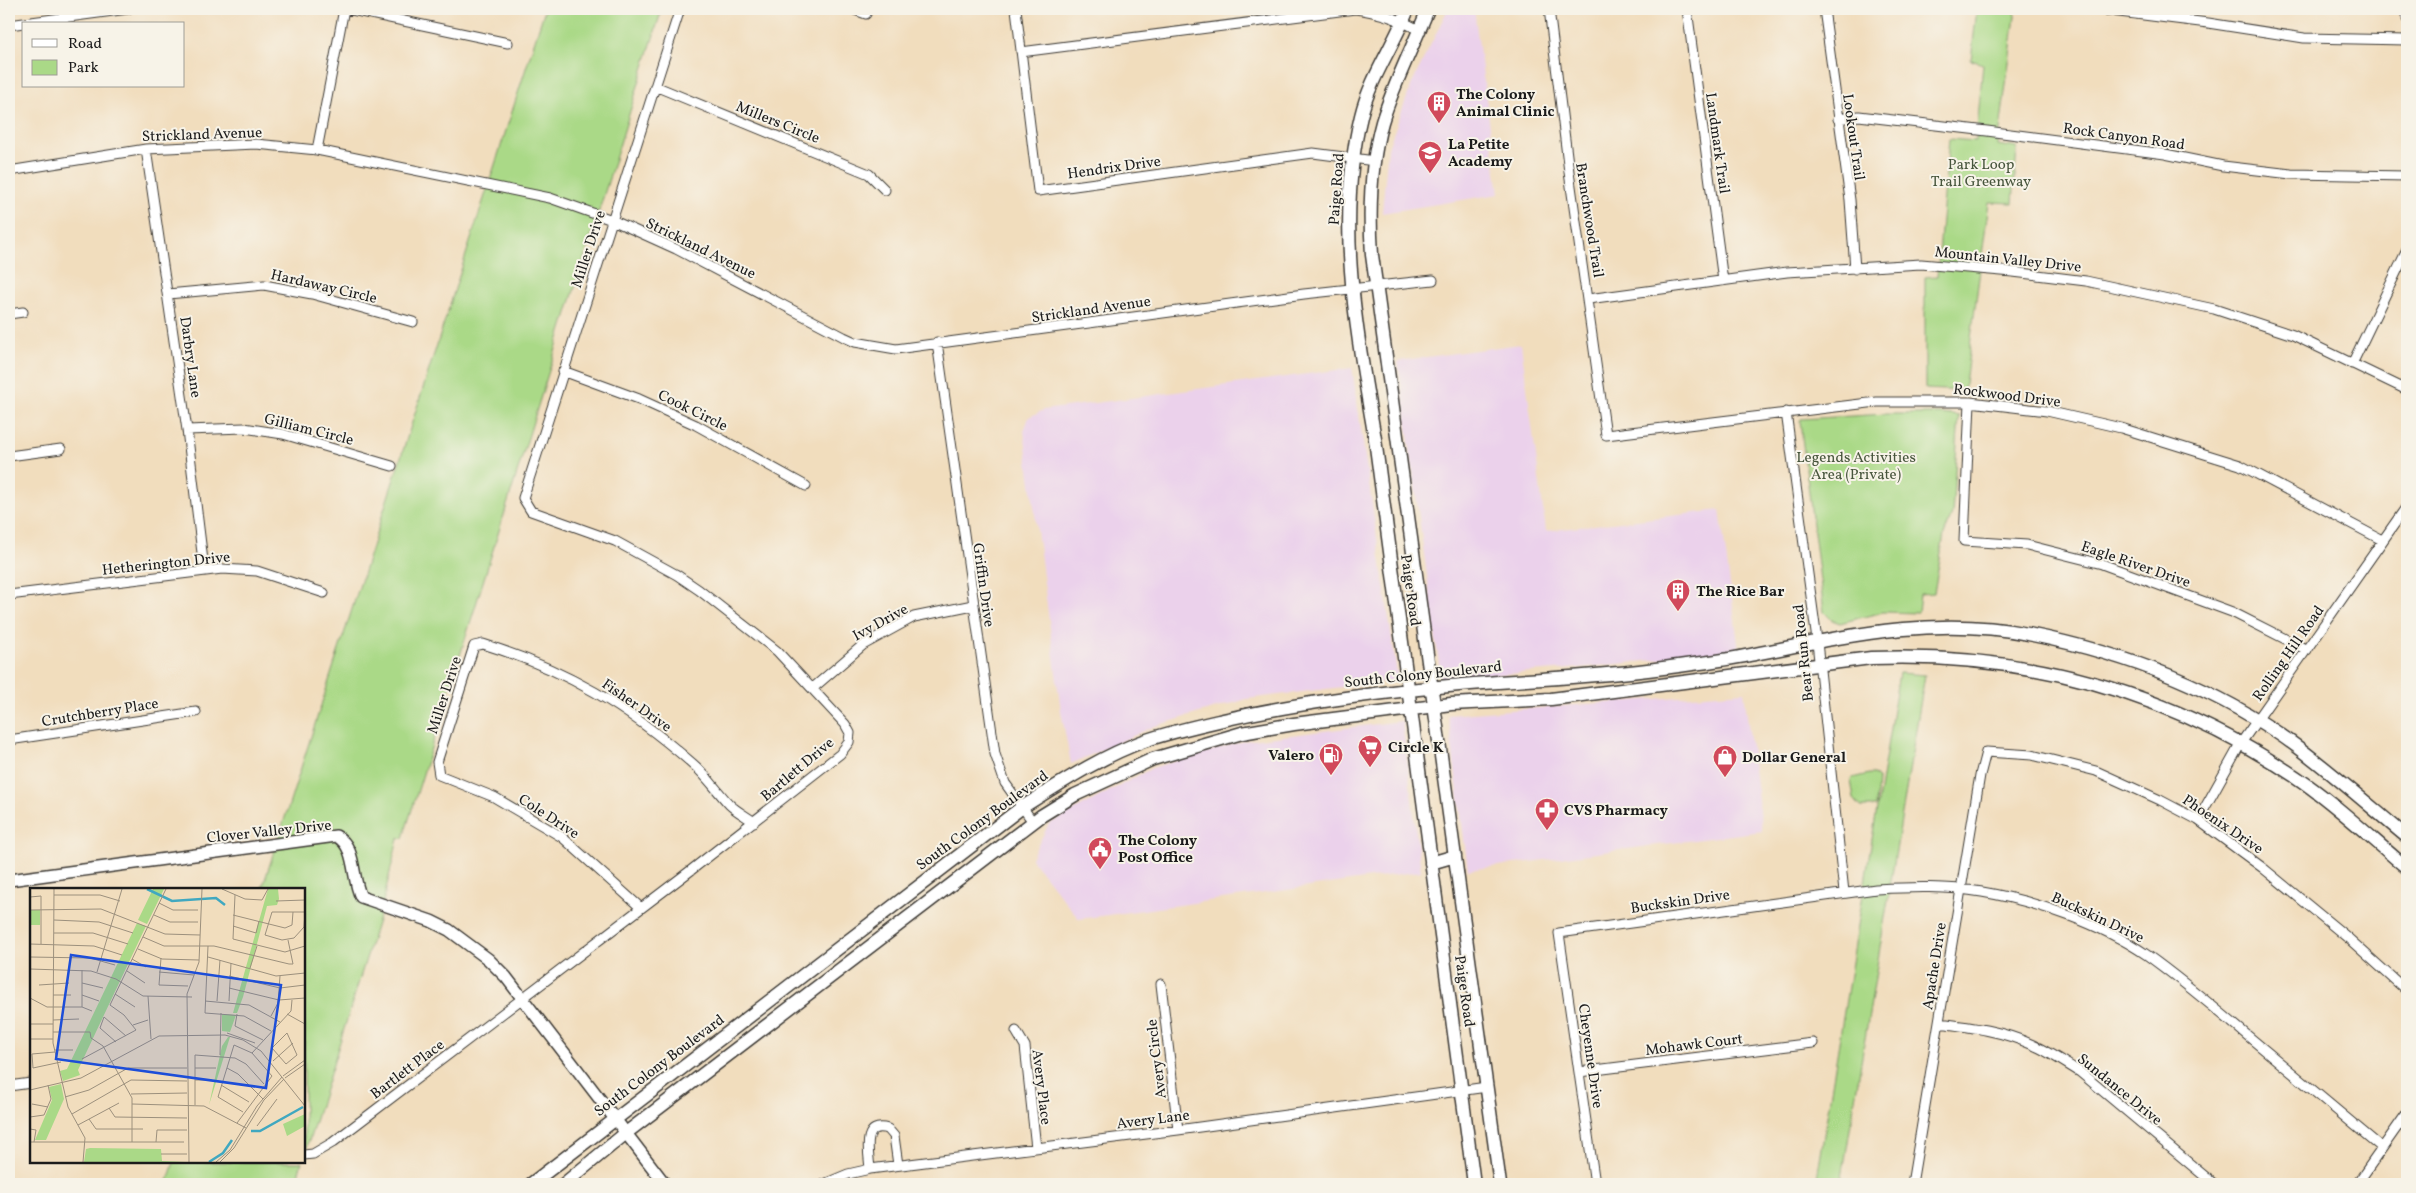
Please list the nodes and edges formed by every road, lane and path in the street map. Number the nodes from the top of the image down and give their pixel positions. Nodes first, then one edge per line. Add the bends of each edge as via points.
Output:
1 (128, 9) edge
2 (345, 9) edge
3 (680, 9) edge
4 (852, 9) edge
5 (1016, 9) edge
6 (1355, 9) edge
7 (1428, 9) edge
8 (1549, 9) edge
9 (1687, 9) edge
10 (1824, 9) edge
11 (2096, 9) edge
12 (2407, 9) edge
13 (866, 14) dead end
14 (1406, 14) edge
15 (2407, 19) edge
16 (31, 22) edge
17 (22, 23) edge
18 (9, 25) edge
19 (1420, 31) junction
20 (2407, 40) edge
21 (508, 43) dead end
22 (1021, 52) junction
23 (654, 86) junction
24 (1838, 118) junction
25 (146, 149) junction
26 (317, 150) junction
27 (1353, 158) junction
28 (1375, 161) junction
29 (9, 172) edge
30 (2407, 176) edge
31 (885, 190) dead end
32 (612, 220) junction
33 (2407, 250) edge
34 (1855, 269) junction
35 (1433, 280) dead end
36 (1723, 281) junction
37 (1376, 286) junction
38 (1353, 288) junction
39 (168, 294) junction
40 (1588, 299) junction
41 (23, 312) dead end
42 (9, 314) edge
43 (413, 322) dead end
44 (937, 342) junction
45 (2352, 364) junction
46 (563, 371) junction
47 (2407, 390) edge
48 (1970, 402) junction
49 (1786, 412) junction
50 (187, 430) junction
51 (1606, 435) joint
52 (61, 449) dead end
53 (9, 456) edge
54 (392, 466) dead end
55 (806, 486) dead end
56 (1405, 493) junction
57 (1382, 496) junction
58 (523, 498) joint
59 (2407, 506) edge
60 (2382, 540) junction
61 (204, 569) junction
62 (324, 593) dead end
63 (9, 595) edge
64 (973, 605) junction
65 (1816, 640) junction
66 (483, 644) joint
67 (2307, 650) junction
68 (1818, 665) junction
69 (1661, 668) junction
70 (1557, 678) junction
71 (1663, 686) junction
72 (813, 688) junction
73 (1432, 688) junction
74 (1409, 691) junction
75 (1573, 696) junction
76 (1434, 707) junction
77 (1411, 710) junction
78 (196, 712) dead end
79 (2257, 720) junction
80 (1192, 728) junction
81 (9, 740) edge
82 (2241, 743) junction
83 (1197, 745) junction
84 (1986, 752) joint
85 (1105, 759) junction
86 (437, 762) joint
87 (1126, 770) junction
88 (1022, 808) junction
89 (2198, 820) junction
90 (754, 822) junction
91 (1033, 822) junction
92 (2407, 837) edge
93 (1455, 856) junction
94 (1431, 864) junction
95 (2407, 868) edge
96 (9, 880) edge
97 (1961, 890) junction
98 (1844, 892) junction
99 (641, 908) junction
100 (1559, 933) joint
101 (854, 936) junction
102 (865, 950) junction
103 (1161, 984) dead end
104 (2407, 991) edge
105 (523, 999) junction
106 (1939, 1023) junction
107 (1016, 1031) dead end
108 (1813, 1043) dead end
109 (1579, 1072) junction
110 (30, 1083) edge
111 (9, 1086) edge
112 (1487, 1087) junction
113 (1462, 1090) junction
114 (2407, 1113) edge
115 (615, 1119) junction
116 (1178, 1130) junction
117 (626, 1133) junction
118 (1036, 1148) junction
119 (2381, 1148) junction
120 (305, 1155) edge
121 (898, 1165) junction
122 (870, 1169) junction
123 (531, 1184) edge
124 (564, 1184) edge
125 (665, 1184) edge
126 (824, 1184) edge
127 (1474, 1184) edge
128 (1500, 1184) edge
129 (1595, 1184) edge
130 (1912, 1184) edge
131 (2214, 1184) edge
132 (2357, 1184) edge

1 - 16 street
2 - 21 street
2 - 26 street
3 - 23 street, Miller Drive
4 - 13 street
5 - 22 street, Hendrix Drive
6 - 14 street
6 - 22 street
7 - 19 main road, Paige Road
8 - 40 street, Branchwood Trail
9 - 36 street, Landmark Trail
10 - 24 street, Lookout Trail
11 - 20 street via 2304,38
12 - 15 street
14 - 19 street
14 - 27 main road, Paige Road via 1370,88
17 - 18 street
19 - 28 main road, Paige Road via 1392,93
22 - 27 street, Hendrix Drive via 1038,191 1313,153
23 - 31 street, Millers Circle via 870,174
23 - 32 street, Miller Drive
24 - 30 street, Rock Canyon Road via 1859,116 1987,131 2291,174
24 - 34 street, Lookout Trail via 1850,200
25 - 26 street, Strickland Avenue via 256,144
25 - 29 street, Strickland Avenue
25 - 39 street, Darbry Lane
26 - 32 street, Strickland Avenue via 550,198
27 - 28 street, Hendrix Drive
27 - 38 main road, Paige Road via 1349,224
28 - 37 main road, Paige Road via 1369,209
32 - 44 street, Strickland Avenue via 676,249 855,342 896,348
32 - 46 street, Miller Drive
33 - 45 street
34 - 36 street, Mountain Valley Drive via 1787,272
34 - 45 street, Mountain Valley Drive via 1921,264 2086,281 2214,309 2293,335
35 - 37 street, Strickland Avenue
36 - 40 street, Mountain Valley Drive
37 - 38 street, Strickland Avenue
37 - 56 main road, Paige Road
38 - 44 street, Strickland Avenue
38 - 57 main road, Paige Road
39 - 43 street, Hardaway Circle via 264,285 312,294
39 - 50 street, Darbry Lane
40 - 51 street, Branchwood Trail
41 - 42 street
44 - 64 street, Griffin Drive
45 - 47 street, Mountain Valley Drive
46 - 55 street, Cook Circle via 639,399 696,425
46 - 58 street, Miller Drive
48 - 49 street, Rockwood Drive via 1877,402
48 - 60 street, Rockwood Drive via 2047,411 2121,428 2240,465
48 - 67 street, Eagle River Drive via 1964,541 2027,545 2102,564 2232,612
49 - 51 street, Rockwood Drive
49 - 65 street, Bear Run Road
50 - 54 street, Gilliam Circle via 244,428 283,434
50 - 61 street, Darbry Lane
52 - 53 street
56 - 57 main road
56 - 73 main road, Paige Road
57 - 74 main road, Paige Road
58 - 72 street, Bartlett Drive via 531,511 615,541 677,575 750,628
59 - 60 street, Rolling Hill Road
60 - 67 street, Rolling Hill Road
61 - 62 street, Hetherington Drive via 246,569
61 - 63 street, Hetherington Drive
64 - 72 street, Ivy Drive via 914,617 863,645
64 - 88 street, Griffin Drive via 995,754 1005,783
65 - 68 street, Bear Run Road
65 - 69 main road, South Colony Boulevard via 1749,656
65 - 79 main road, South Colony Boulevard via 1893,629 1950,626 2026,633 2135,662
66 - 86 street, Miller Drive via 474,646
66 - 90 street, Fisher Drive via 559,672 630,713 695,765 730,805
67 - 79 street, Rolling Hill Road
68 - 71 main road, South Colony Boulevard
68 - 82 main road, South Colony Boulevard via 1907,657 1963,659 2029,667 2079,678 2142,698
68 - 98 street, Bear Run Road
69 - 70 main road, South Colony Boulevard
69 - 71 main road
70 - 73 main road, South Colony Boulevard
70 - 75 main road via 1562,688
71 - 75 main road, South Colony Boulevard
72 - 90 street, Bartlett Drive via 845,724 850,733 849,742 840,754
73 - 74 main road, South Colony Boulevard
73 - 76 main road, Paige Road
74 - 77 main road, Paige Road
74 - 80 main road, South Colony Boulevard via 1265,710
75 - 76 main road, South Colony Boulevard
76 - 77 main road, South Colony Boulevard
76 - 93 main road, Paige Road
77 - 83 main road, South Colony Boulevard via 1294,724
77 - 94 main road, Paige Road
78 - 81 street, Crutchberry Place
79 - 82 street, Rolling Hill Road
79 - 92 main road, South Colony Boulevard via 2297,747
80 - 83 main road
80 - 85 main road, South Colony Boulevard via 1144,741
82 - 89 street, Rolling Hill Road
82 - 95 main road, South Colony Boulevard via 2326,799
83 - 87 main road, South Colony Boulevard
84 - 89 street, Phoenix Drive via 2032,755 2096,771
84 - 97 street, Apache Drive
85 - 87 main road
85 - 88 main road, South Colony Boulevard
86 - 99 street, Cole Drive via 439,775 494,797 562,837
87 - 91 main road, South Colony Boulevard via 1075,795
88 - 91 street, Griffin Drive
88 - 101 main road, South Colony Boulevard
89 - 104 street, Phoenix Drive via 2263,868
90 - 99 street, Bartlett Drive
91 - 102 main road, South Colony Boulevard
93 - 94 main road
93 - 112 main road, Paige Road
94 - 113 main road, Paige Road
96 - 105 street, Clover Valley Drive via 336,836 349,849 355,885 361,896 450,930 506,977
97 - 98 street, Buckskin Drive via 1925,886
97 - 106 street, Apache Drive
97 - 119 street, Buckskin Drive via 1996,894 2048,908 2146,954 2194,990
98 - 100 street, Buckskin Drive
99 - 105 street, Bartlett Drive
100 - 109 street, Cheyenne Drive
101 - 102 main road
101 - 115 main road, South Colony Boulevard
102 - 117 main road, South Colony Boulevard
103 - 116 street, Avery Circle
105 - 115 street, Clover Valley Drive
105 - 120 street, Bartlett Place via 332,1143
106 - 130 street, Apache Drive
106 - 131 street, Sundance Drive via 1986,1029 2033,1044 2080,1072
107 - 118 street, Avery Place via 1025,1046
108 - 109 street, Mohawk Court
109 - 129 street, Cheyenne Drive
110 - 111 street
112 - 113 street, Avery Lane
112 - 128 main road, Paige Road
113 - 116 street, Avery Lane
113 - 127 main road, Paige Road
114 - 119 street
115 - 117 street, Clover Valley Drive
115 - 123 main road, South Colony Boulevard
116 - 118 street, Avery Lane
117 - 124 main road, South Colony Boulevard
117 - 125 street, Clover Valley Drive
118 - 121 street, Avery Lane
119 - 132 street
121 - 122 street, Avery Lane
121 - 122 street via 894,1136 888,1129 879,1128 871,1132 867,1140
122 - 126 street, Avery Lane

